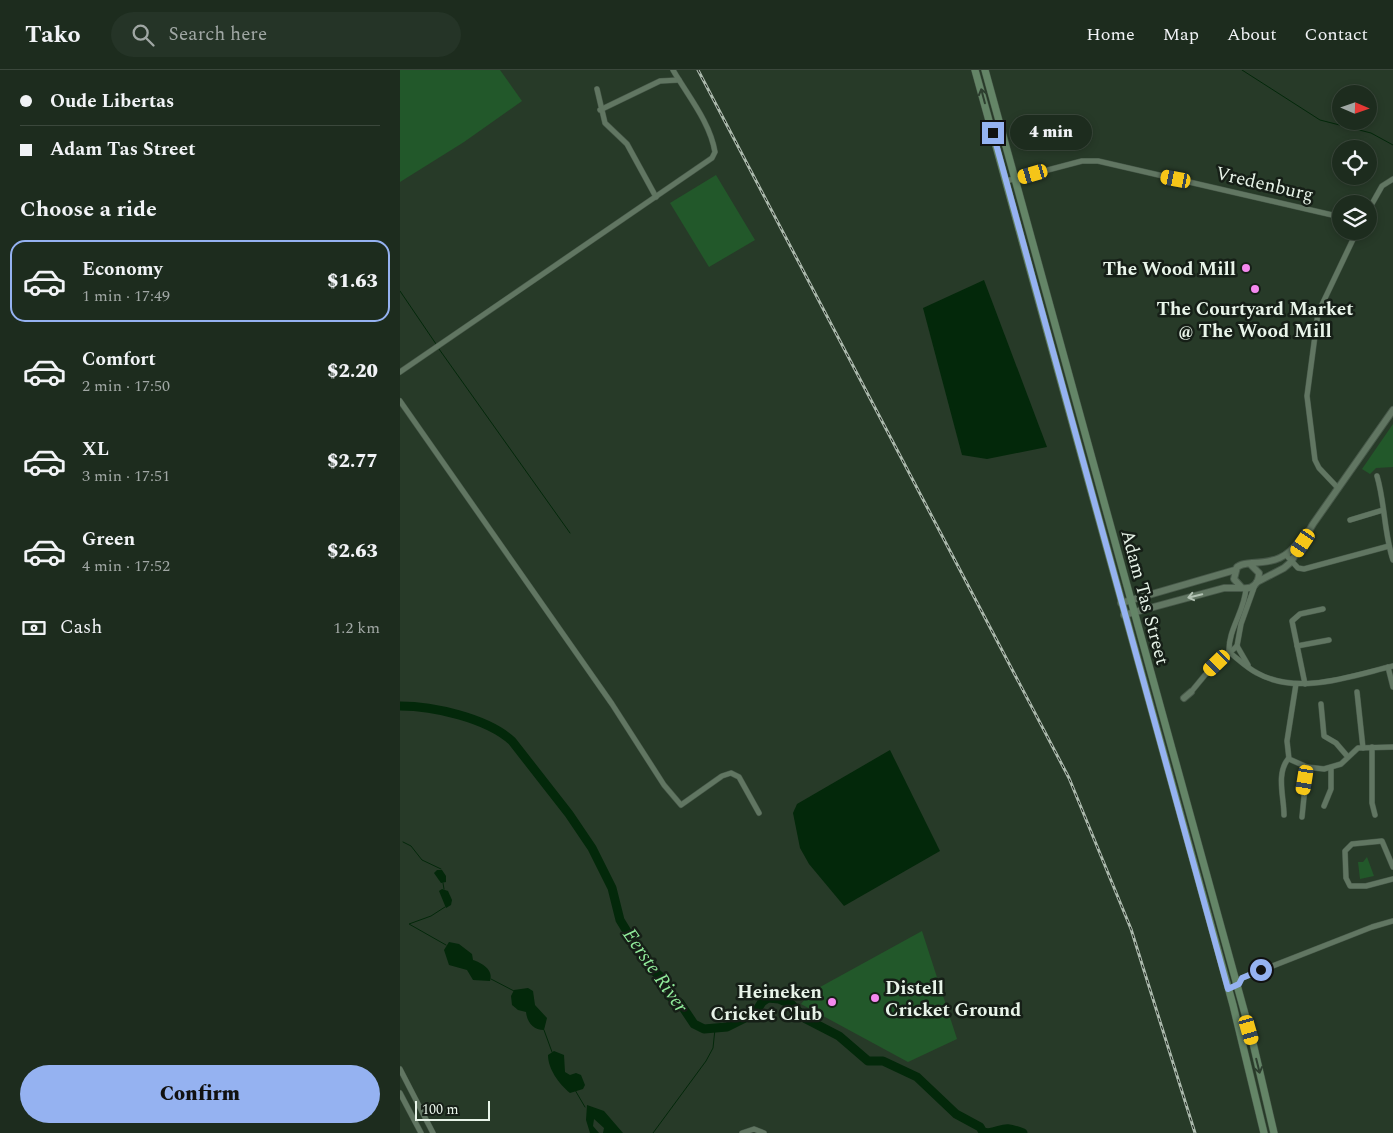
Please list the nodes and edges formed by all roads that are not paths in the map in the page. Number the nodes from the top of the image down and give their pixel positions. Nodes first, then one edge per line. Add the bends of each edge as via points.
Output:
1 (673, 70) edge
2 (976, 70) edge
3 (985, 70) edge
4 (679, 80) junction
5 (597, 89) dead end
6 (600, 110) junction
7 (1015, 179) junction
8 (1393, 179) edge
9 (1006, 182) junction
10 (1377, 195) edge
11 (656, 197) junction
12 (1332, 215) edge
13 (1353, 240) edge
14 (400, 372) edge
15 (400, 401) edge
16 (1393, 410) edge
17 (1377, 476) dead end
18 (1338, 488) junction
19 (1382, 510) junction
20 (1350, 520) dead end
21 (1388, 546) junction
22 (1289, 559) junction
23 (1393, 560) edge
24 (1250, 564) junction
25 (1235, 570) junction
26 (1256, 584) junction
27 (1244, 588) junction
28 (1130, 600) junction
29 (1121, 604) junction
30 (1323, 609) dead end
31 (1133, 611) junction
32 (1124, 615) junction
33 (1329, 640) dead end
34 (1237, 646) junction
35 (1297, 646) junction
36 (1229, 652) junction
37 (1391, 666) edge
38 (1250, 668) junction
39 (1296, 684) junction
40 (1305, 684) junction
41 (1393, 687) edge
42 (1191, 692) joint
43 (1357, 692) dead end
44 (1184, 698) dead end
45 (1321, 704) dead end
46 (1372, 747) junction
47 (1393, 747) edge
48 (1363, 748) junction
49 (1348, 757) junction
50 (1288, 759) junction
51 (1307, 767) junction
52 (1331, 768) junction
53 (1324, 806) dead end
54 (758, 813) dead end
55 (1284, 815) dead end
56 (1375, 815) dead end
57 (1302, 817) dead end
58 (1393, 867) edge
59 (1393, 879) edge
60 (1393, 921) edge
61 (1234, 976) junction
62 (1242, 978) junction
63 (1225, 979) junction
64 (1237, 985) junction
65 (1228, 989) junction
66 (400, 1069) edge
67 (400, 1093) edge
68 (421, 1133) edge
69 (433, 1133) edge
70 (742, 1133) edge
71 (764, 1133) edge
72 (1264, 1133) edge
73 (1274, 1133) edge

1 - 4 street
9 -> 2 main road, Adam Tas Street
3 - 7 main road, Adam Tas Street
4 - 6 street via 660,81
4 - 11 street via 700,116 715,152 712,158
5 - 6 street
6 - 11 street via 608,128 627,144
7 - 9 street, Vredenburg
7 - 12 street, Vredenburg via 1082,161 1098,161
7 - 28 main road, Adam Tas Street
8 - 10 street via 1382,186
9 - 29 main road, Adam Tas Street
11 - 14 street
13 - 18 street via 1319,309 1307,396 1315,460
15 - 54 street via 612,704 664,785 681,805 730,772 739,777
16 - 18 street
17 - 19 street
18 - 22 street
19 - 20 street
19 - 21 street
21 - 22 street via 1306,569
21 - 23 street
22 - 24 street
22 - 26 street via 1279,572
24 - 25 street via 1241,564
24 - 26 street via 1258,573
25 - 27 street via 1234,579
25 - 28 street
26 - 27 street
26 - 34 street via 1241,624
27 -> 31 street via 1224,588
27 - 36 street via 1243,606 1231,633
28 - 29 street
28 - 31 main road, Adam Tas Street
29 - 32 main road, Adam Tas Street
30 - 35 street via 1296,616 1292,621
31 - 32 street
31 - 61 main road, Adam Tas Street
32 - 63 main road, Adam Tas Street
33 - 35 street
34 - 36 street
34 - 38 street
35 - 40 street
36 - 38 street
36 - 42 street
37 - 40 street
37 - 41 street
38 - 39 street via 1274,681
39 - 40 street
39 - 50 street via 1287,741
42 - 44 street
43 - 48 street
45 - 49 street via 1324,736 1336,743
46 - 47 street
46 - 48 street
46 - 56 street
48 - 49 street via 1356,749
49 - 52 street via 1342,764
50 - 51 street
50 - 55 street via 1281,776
51 - 52 street
51 - 57 street
52 - 53 street via 1331,789
58 - 59 street via 1382,841 1352,844 1345,851 1346,878 1350,886 1366,886
60 - 62 street
61 - 62 street
61 - 63 street
61 - 64 main road, Adam Tas Street
62 - 64 street
63 - 65 main road, Adam Tas Street
64 - 65 street
64 -> 73 main road, Adam Tas Street
65 - 72 main road, Adam Tas Street
66 - 69 street
67 - 68 street
70 - 71 street via 754,1128

